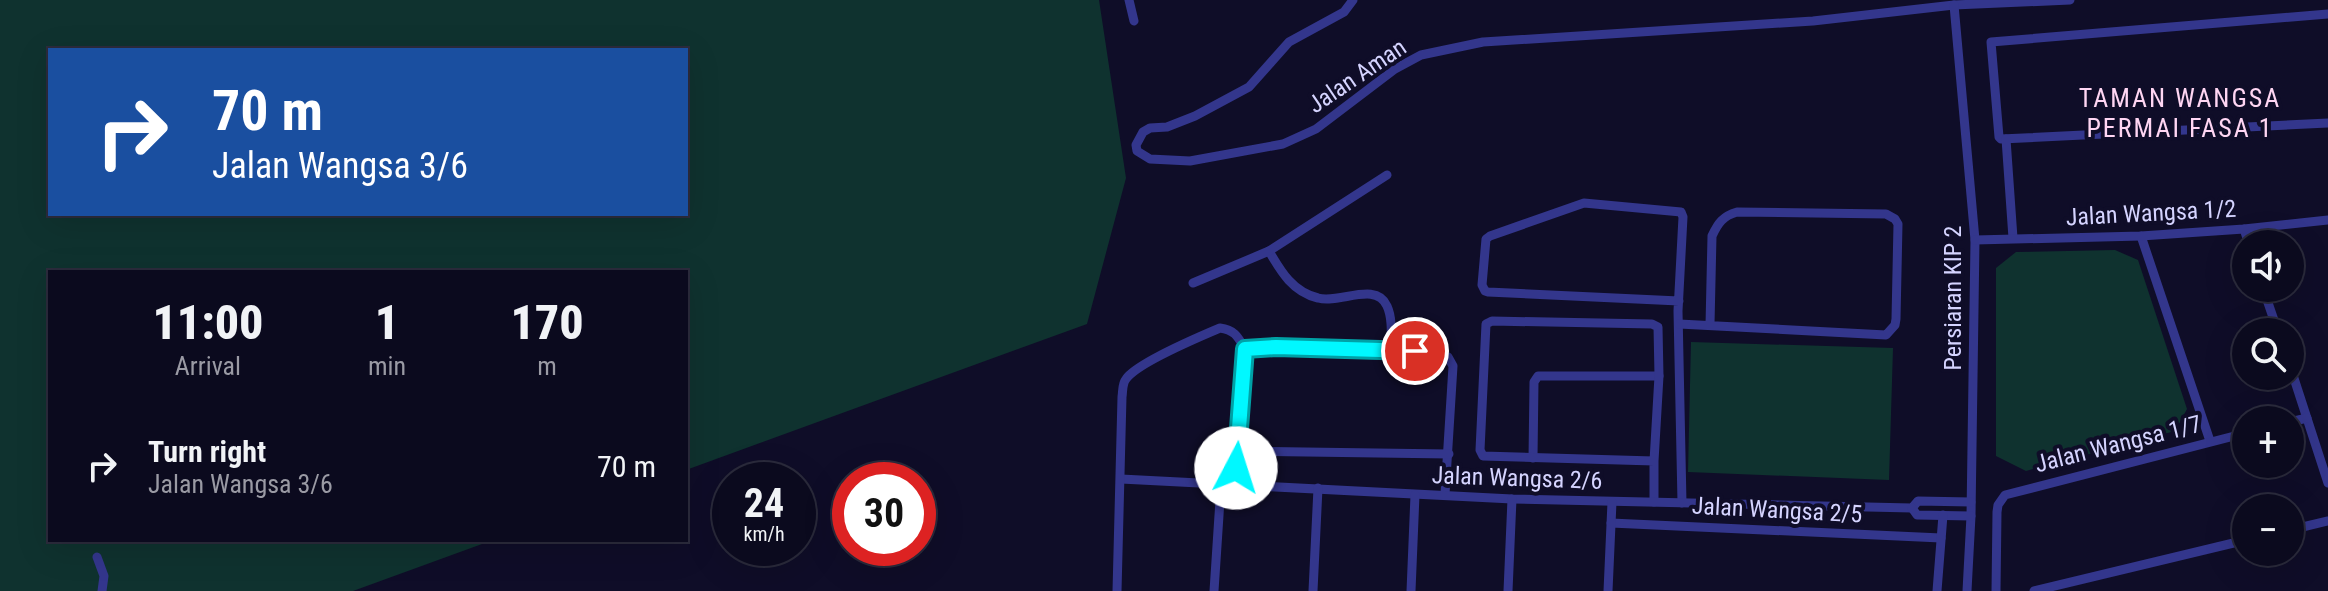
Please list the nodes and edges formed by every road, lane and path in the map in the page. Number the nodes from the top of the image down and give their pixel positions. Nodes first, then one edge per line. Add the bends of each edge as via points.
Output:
1 (1129, 0) edge
2 (1353, 0) edge
3 (2070, 0) edge
4 (1954, 5) junction
5 (2328, 14) edge
6 (1134, 21) dead end
7 (2328, 123) edge
8 (2003, 139) junction
9 (1387, 175) dead end
10 (2328, 220) edge
11 (2244, 229) joint
12 (2141, 236) junction
13 (2013, 238) junction
14 (1975, 240) junction
15 (1269, 251) junction
16 (1193, 283) dead end
17 (1679, 301) junction
18 (1679, 324) junction
19 (1710, 325) junction
20 (1245, 349) junction
21 (1391, 350) junction
22 (1659, 376) junction
23 (2298, 390) edge
24 (2307, 418) junction
25 (2304, 419) edge
26 (2232, 436) edge
27 (2210, 441) junction
28 (1238, 451) junction
29 (1449, 454) junction
30 (1533, 458) junction
31 (1654, 461) junction
32 (1121, 479) junction
33 (2328, 483) edge
34 (1221, 485) junction
35 (1235, 485) junction
36 (1318, 488) junction
37 (1445, 494) junction
38 (1415, 495) junction
39 (1512, 499) junction
40 (1612, 502) junction
41 (1654, 502) junction
42 (1971, 502) junction
43 (1682, 503) junction
44 (1912, 508) junction
45 (1943, 515) junction
46 (1971, 516) junction
47 (2328, 521) edge
48 (1611, 523) junction
49 (2304, 527) edge
50 (1941, 538) junction
51 (2232, 543) edge
52 (97, 557) dead end
53 (102, 591) edge
54 (1117, 591) edge
55 (1214, 591) edge
56 (1313, 591) edge
57 (1411, 591) edge
58 (1508, 591) edge
59 (1608, 591) edge
60 (1937, 591) edge
61 (1967, 591) edge
62 (1996, 591) edge
63 (2034, 591) edge

1 - 6 street
2 - 4 street, Jalan Aman via 1344,12 1289,42 1249,87 1195,116 1143,132 1137,151 1150,159 1190,161 1283,144 1316,129 1421,55 1483,42 1813,21
3 - 4 street, Jalan Aman
4 - 14 street, Persiaran KIP 2
5 - 8 street via 1991,42
7 - 8 street
8 - 13 street
9 - 15 street
10 - 11 street, Jalan Wangsa 1/2
11 - 12 street, Jalan Wangsa 1/2
12 - 13 street, Jalan Wangsa 1/2
12 - 27 street
13 - 14 street, Jalan Wangsa 1/2
14 - 42 street, Persiaran KIP 2
15 - 16 street
15 - 21 street via 1290,283 1318,298 1379,296 1389,311
17 - 17 street via 1488,292 1482,285 1486,239 1584,203 1676,210 1683,217
17 - 18 street
18 - 19 street
18 - 43 street
19 - 19 street via 1886,335 1896,319 1898,224 1886,214 1727,215 1712,236
20 - 21 street
20 - 28 street
20 - 32 street via 1237,335 1220,328 1127,376
21 - 29 street via 1438,352 1451,361
22 - 30 street via 1538,376
22 - 30 street via 1656,324 1489,322 1481,453
22 - 31 street
23 - 24 street
24 - 25 street
24 - 33 street
26 - 27 street, Jalan Wangsa 1/7
27 - 62 street, Jalan Wangsa 1/7 via 2001,498
28 - 29 street
28 - 35 street
29 - 37 street
30 - 31 street
31 - 41 street
32 - 34 street, Jalan Wangsa 2/6
32 - 54 street
34 - 35 street, Jalan Wangsa 2/6
34 - 55 street
35 - 36 street, Jalan Wangsa 2/6
36 - 38 street, Jalan Wangsa 2/6
36 - 56 street
37 - 38 street, Jalan Wangsa 2/6
37 - 39 street, Jalan Wangsa 2/6
38 - 57 street
39 - 40 street, Jalan Wangsa 2/6
39 - 58 street
40 - 41 street, Jalan Wangsa 2/6
40 - 48 street
41 - 43 street, Jalan Wangsa 2/6
42 - 44 street, Jalan Wangsa 2/6 via 1918,501
42 - 46 street, Persiaran KIP 2
43 - 44 street, Jalan Wangsa 2/6
44 - 45 street, Jalan Wangsa 2/6 via 1917,515
45 - 46 street, Jalan Wangsa 2/6
45 - 50 street
46 - 61 street, Persiaran KIP 2
47 - 49 street
48 - 50 street, Jalan Wangsa 2/5
48 - 59 street
50 - 60 street
51 - 63 street
52 - 53 street via 104,576

